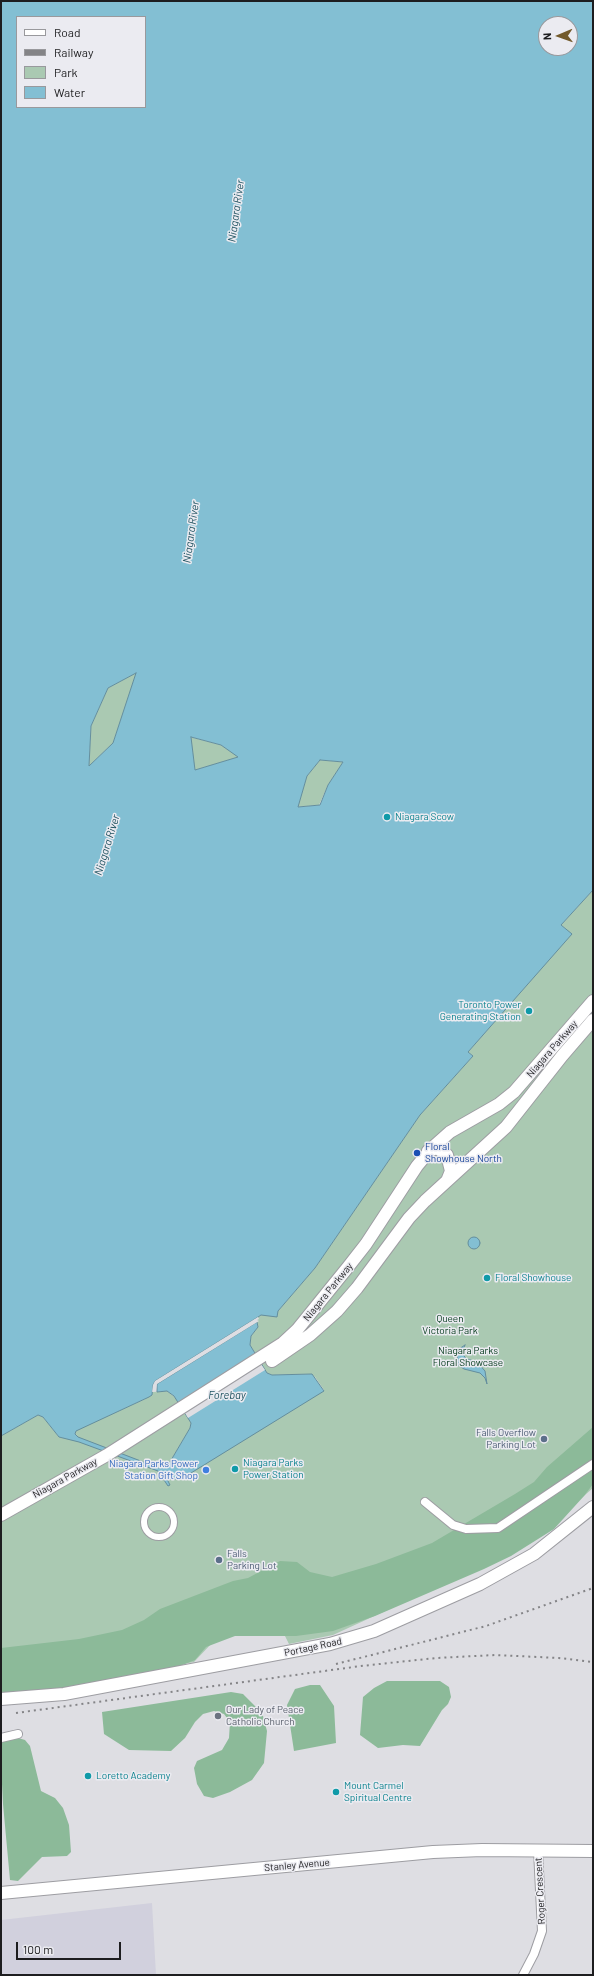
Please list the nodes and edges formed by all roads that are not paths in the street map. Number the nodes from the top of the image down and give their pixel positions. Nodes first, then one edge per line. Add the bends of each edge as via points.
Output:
1 (593, 1001) edge
2 (593, 1020) edge
3 (428, 1151) junction
4 (447, 1181) junction
5 (262, 1362) junction
6 (116, 1454) junction
7 (593, 1464) edge
8 (425, 1502) dead end
9 (593, 1507) edge
10 (1, 1515) edge
11 (1, 1524) edge
12 (166, 1536) joint
13 (1, 1700) edge
14 (18, 1734) dead end
15 (1, 1738) edge
16 (538, 1850) junction
17 (593, 1851) edge
18 (1, 1893) edge
19 (523, 1975) edge

1 - 3 main road, Niagara Parkway via 514,1092 499,1104 450,1132
2 - 4 main road, Niagara Parkway via 506,1127
3 - 4 main road via 437,1148 447,1155 451,1170
3 - 5 main road, Niagara Parkway via 348,1267 291,1336
4 - 5 main road, Niagara Parkway via 409,1218 337,1311 310,1335
5 - 6 main road, Niagara Parkway
6 - 10 main road, Niagara Parkway
6 - 11 main road, Niagara Parkway
7 - 8 street via 498,1528 466,1529 453,1525
9 - 13 main road, Portage Road via 534,1554 480,1584 374,1631 330,1644 80,1691
12 - 12 street via 173,1528 172,1514 159,1507 150,1510 144,1523 148,1532 157,1537
14 - 15 street
16 - 17 main road, Stanley Avenue
16 - 18 main road, Stanley Avenue via 433,1852
16 - 19 street, Roger Crescent via 542,1932

